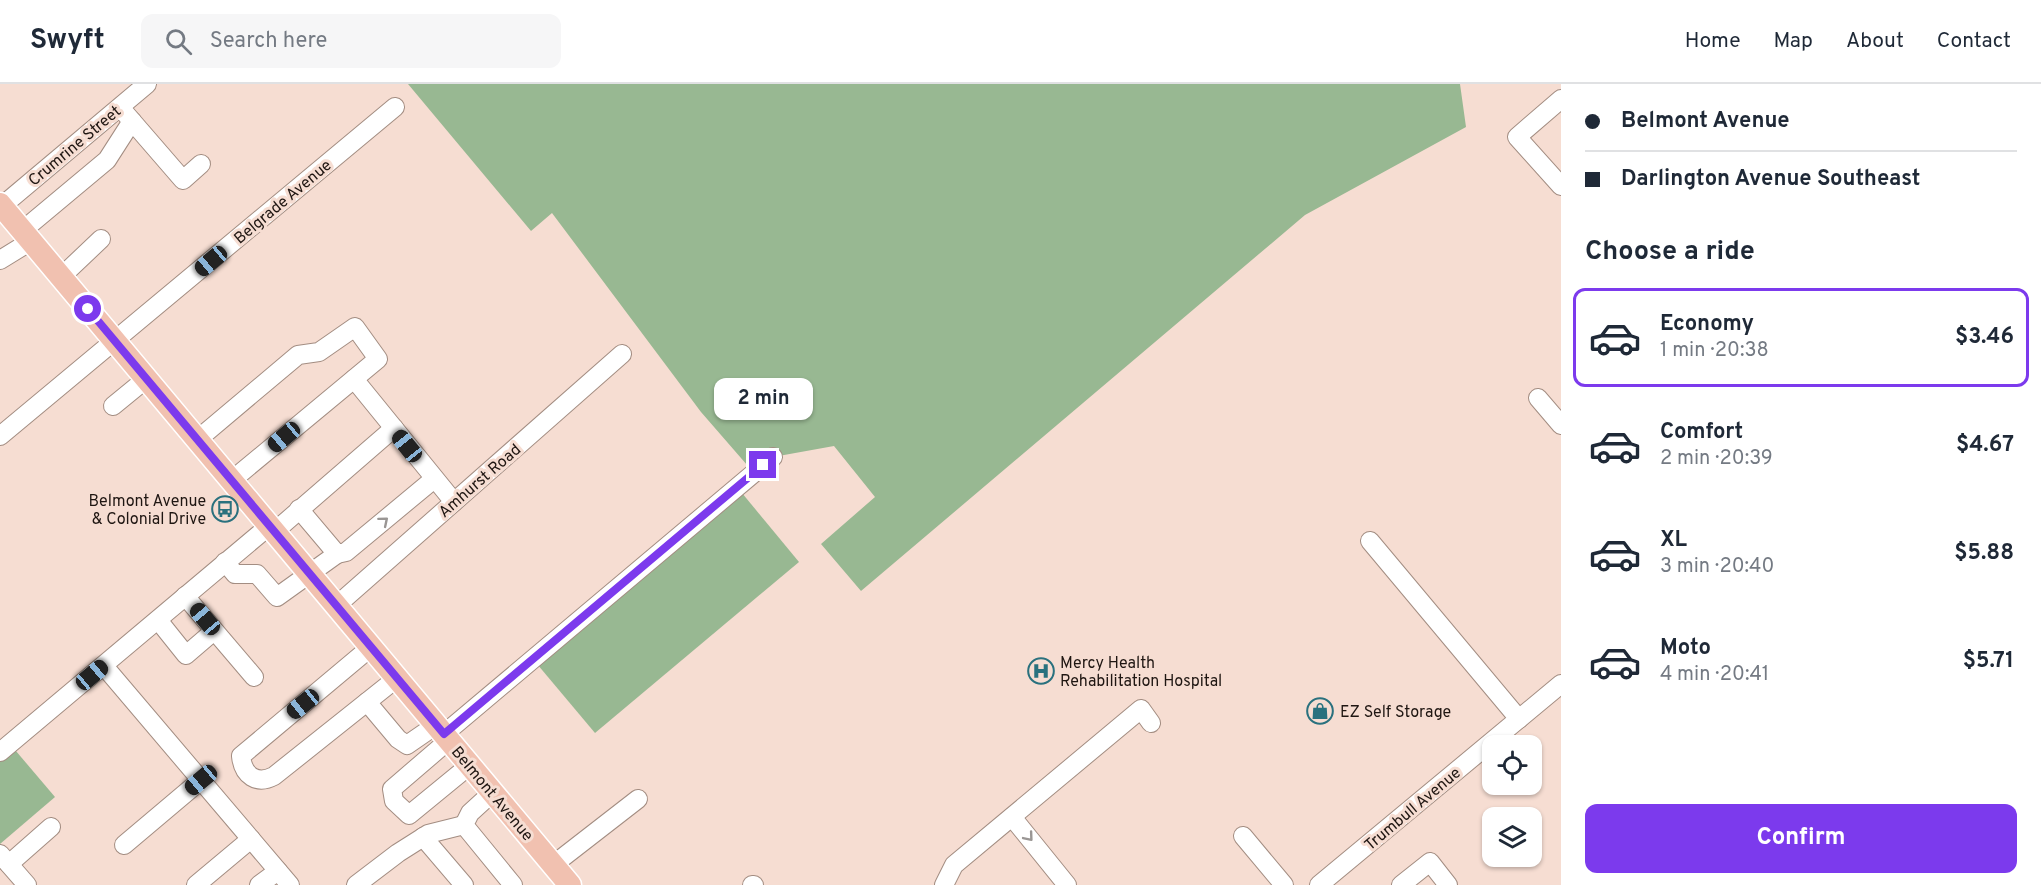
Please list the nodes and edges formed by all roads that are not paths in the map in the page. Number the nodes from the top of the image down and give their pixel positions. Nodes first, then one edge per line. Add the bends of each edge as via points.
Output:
1 (147, 84) edge
2 (1561, 99) edge
3 (120, 107) junction
4 (395, 107) dead end
5 (132, 121) junction
6 (201, 164) dead end
7 (1561, 186) edge
8 (1, 205) edge
9 (27, 236) junction
10 (101, 239) dead end
11 (0, 260) edge
12 (61, 278) junction
13 (114, 341) junction
14 (622, 354) dead end
15 (146, 379) junction
16 (354, 379) junction
17 (1538, 398) dead end
18 (113, 406) dead end
19 (1561, 425) edge
20 (394, 429) junction
21 (0, 436) edge
22 (197, 440) junction
23 (773, 457) dead end
24 (435, 479) junction
25 (231, 481) junction
26 (454, 502) junction
27 (299, 509) junction
28 (272, 529) junction
29 (1371, 541) dead end
30 (337, 554) junction
31 (225, 562) junction
32 (308, 572) junction
33 (185, 596) junction
34 (336, 606) junction
35 (158, 620) junction
36 (214, 631) junction
37 (371, 647) junction
38 (104, 666) junction
39 (254, 677) dead end
40 (397, 678) junction
41 (1561, 684) edge
42 (367, 702) junction
43 (1519, 719) junction
44 (1151, 723) dead end
45 (443, 733) junction
46 (0, 752) edge
47 (470, 765) junction
48 (201, 780) junction
49 (493, 792) junction
50 (638, 799) dead end
51 (1012, 817) junction
52 (464, 825) junction
53 (51, 827) dead end
54 (1243, 836) dead end
55 (423, 837) junction
56 (251, 839) junction
57 (124, 845) dead end
58 (5, 859) edge
59 (554, 865) junction
60 (278, 870) junction
61 (27, 885) edge
62 (196, 885) edge
63 (259, 885) edge
64 (290, 885) edge
65 (356, 885) edge
66 (464, 885) edge
67 (513, 885) edge
68 (570, 885) edge
69 (944, 885) edge
70 (1067, 885) edge
71 (1284, 885) edge
72 (1319, 885) edge
73 (1401, 885) edge
74 (1448, 885) edge

1 - 3 street, Crumrine Street
2 - 7 street via 1517,137
3 - 5 street
3 - 8 street, Crumrine Street
4 - 13 street, Belgrade Avenue
5 - 6 street via 183,180
5 - 9 street via 107,160
8 - 9 main road, Belmont Avenue
9 - 11 street
9 - 12 main road, Belmont Avenue
10 - 12 street
12 - 13 main road, Belmont Avenue
13 - 15 main road, Belmont Avenue
13 - 21 street, Belgrade Avenue
14 - 26 street, Amhurst Road
15 - 18 street
15 - 22 main road, Belmont Avenue
16 - 20 street
16 - 22 street via 378,359 352,327 319,352 298,355
16 - 25 street
17 - 19 street
20 - 24 street
20 - 27 street
22 - 25 main road, Belmont Avenue
23 - 45 street
24 - 26 street
30 -> 24 street via 346,552
25 - 28 main road, Belmont Avenue
26 - 34 street, Amhurst Road
27 - 28 street
27 - 30 street
28 - 31 street
28 - 32 main road, Belmont Avenue
29 - 43 street
30 - 32 street
31 - 32 street via 235,574 257,573 277,597
31 - 33 street
32 - 34 main road, Belmont Avenue
33 - 35 street
33 - 36 street
34 - 37 main road, Belmont Avenue
35 - 36 street via 186,655
35 - 38 street
36 - 39 street
37 - 40 main road, Belmont Avenue
37 - 42 street via 250,747 241,756 241,764 257,781 263,782
38 - 46 street
38 - 48 street
40 - 42 street
40 - 45 main road, Belmont Avenue
41 - 43 street, Trumbull Avenue
42 - 45 street via 398,740 407,745
43 - 72 street, Trumbull Avenue
44 - 51 street via 1141,709
45 - 47 main road, Belmont Avenue
45 - 47 street via 392,789 394,801 409,814
47 - 49 main road, Belmont Avenue
48 - 56 street
48 - 57 street
49 - 52 street via 470,813
49 - 59 main road, Belmont Avenue
50 - 59 street
51 - 69 street via 954,865
51 -> 70 street
52 - 55 street
52 - 67 street
53 - 58 street
54 - 71 street
55 - 65 street
55 - 66 street
56 - 60 street
56 - 62 street
58 - 61 street
59 - 68 main road, Belmont Avenue
60 - 63 street
60 - 64 street
73 - 74 street via 1430,862

